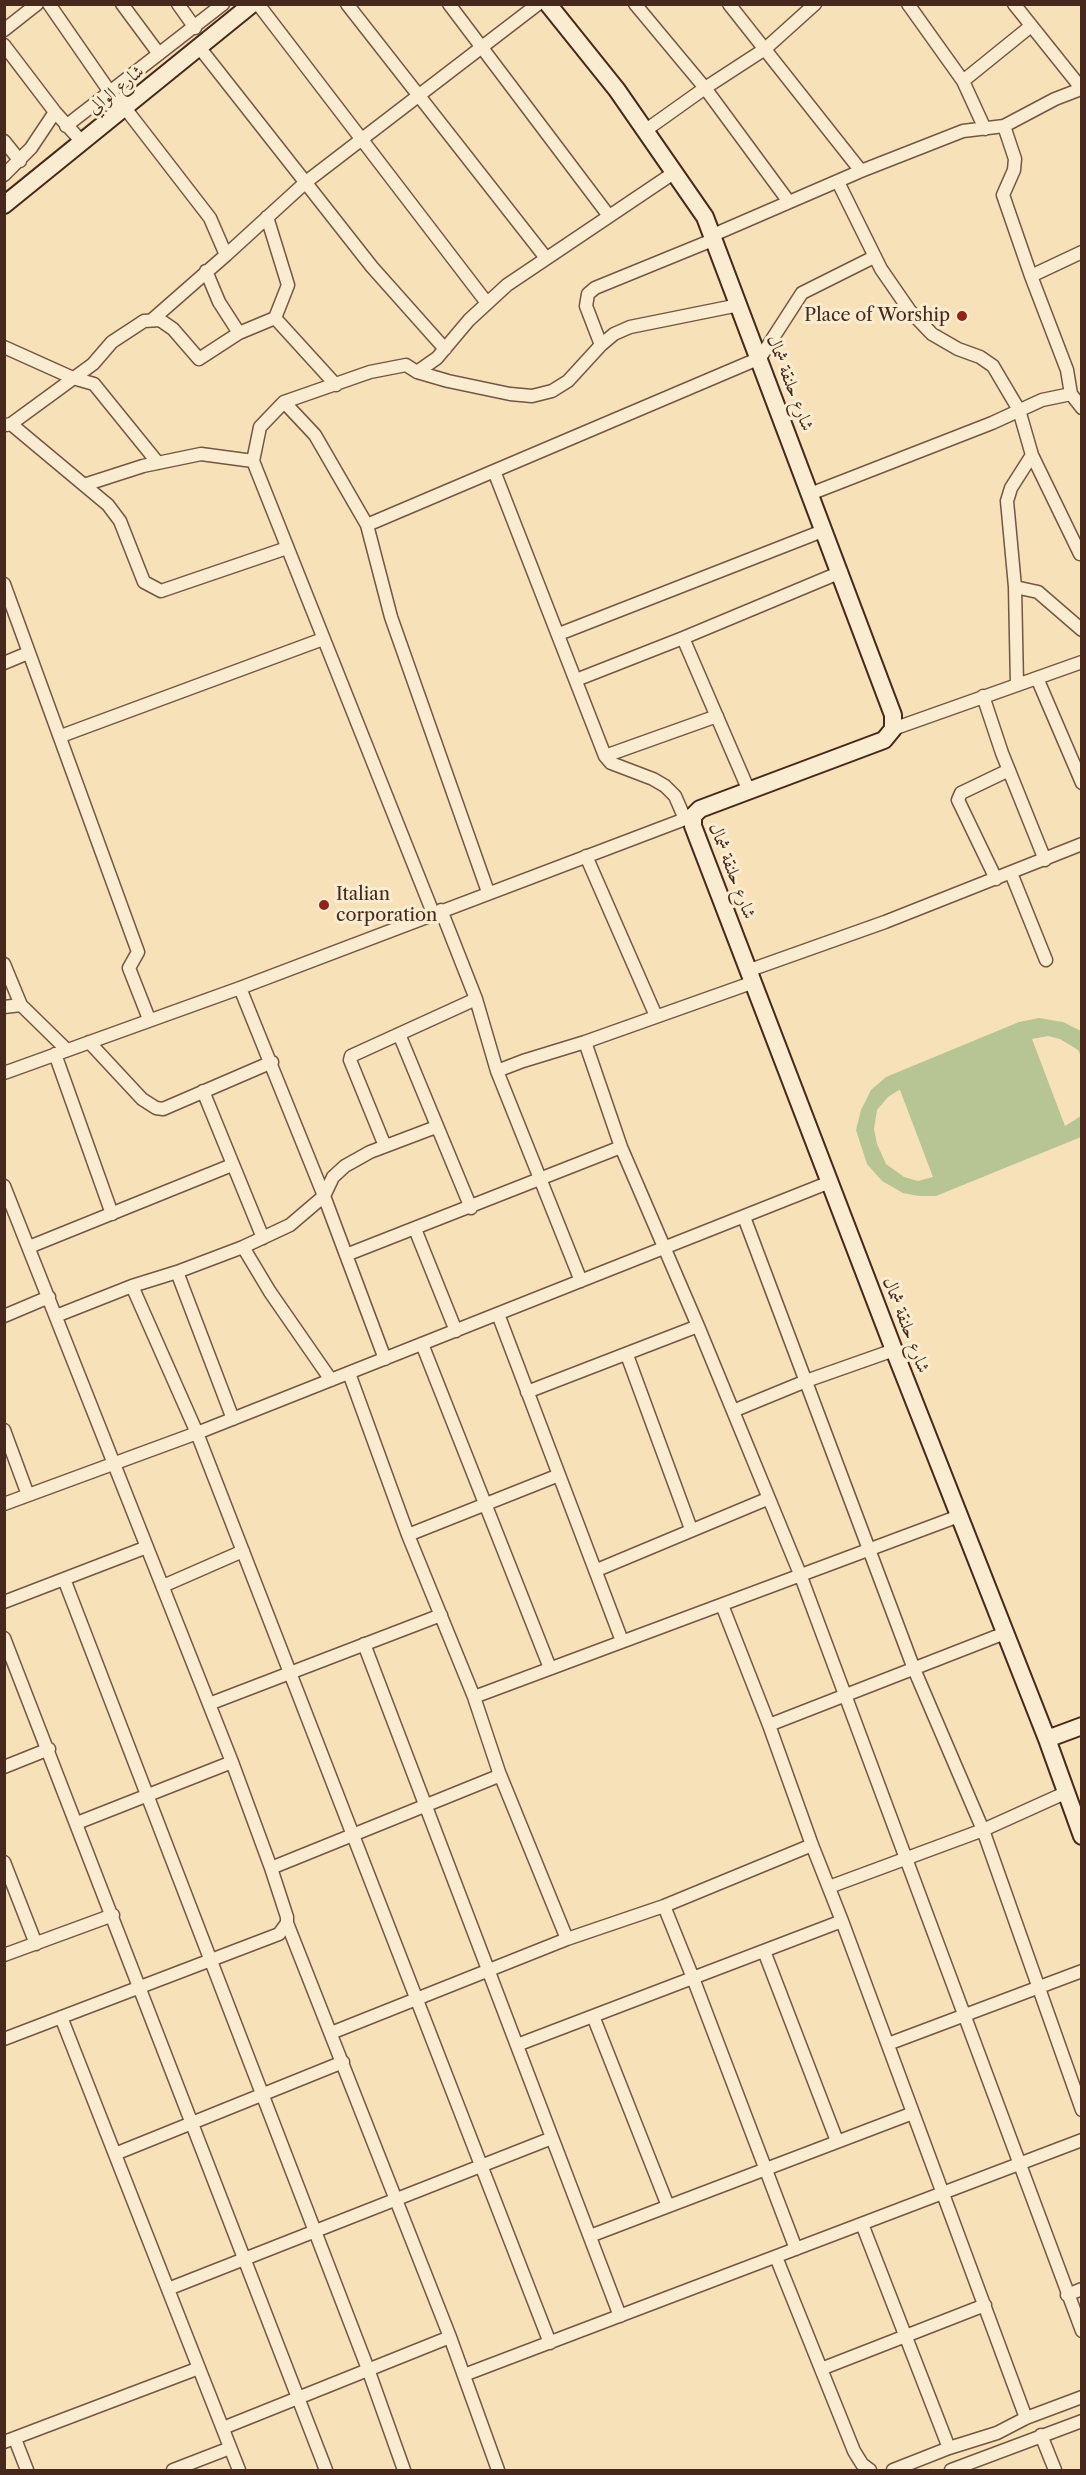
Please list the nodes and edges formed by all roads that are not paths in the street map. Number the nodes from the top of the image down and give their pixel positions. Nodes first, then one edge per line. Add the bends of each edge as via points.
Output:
1 (37, 4) edge
2 (49, 4) edge
3 (122, 4) edge
4 (178, 4) edge
5 (223, 4) edge
6 (252, 4) edge
7 (258, 4) edge
8 (347, 4) edge
9 (449, 4) edge
10 (635, 4) edge
11 (729, 4) edge
12 (908, 4) edge
13 (1014, 4) edge
14 (814, 5) edge
15 (550, 6) edge
16 (1031, 26) junction
17 (195, 28) junction
18 (4, 30) edge
19 (4, 45) edge
20 (199, 47) junction
21 (482, 47) junction
22 (765, 49) junction
23 (159, 54) junction
24 (963, 81) junction
25 (705, 88) junction
26 (1081, 89) edge
27 (418, 97) junction
28 (117, 100) junction
29 (55, 112) junction
30 (66, 126) junction
31 (1004, 126) junction
32 (985, 129) junction
33 (646, 130) junction
34 (361, 140) junction
35 (4, 141) edge
36 (81, 142) junction
37 (20, 161) junction
38 (861, 171) junction
39 (675, 172) junction
40 (4, 175) edge
41 (306, 182) junction
42 (838, 183) junction
43 (789, 202) junction
44 (4, 206) edge
45 (609, 216) junction
46 (267, 218) junction
47 (714, 237) junction
48 (1082, 252) edge
49 (226, 255) junction
50 (874, 257) junction
51 (546, 258) junction
52 (206, 272) junction
53 (1031, 276) junction
54 (486, 303) junction
55 (739, 305) junction
56 (275, 318) junction
57 (153, 319) junction
58 (239, 333) junction
59 (601, 345) junction
60 (4, 347) edge
61 (445, 349) junction
62 (760, 358) junction
63 (417, 372) junction
64 (73, 378) junction
65 (336, 385) junction
66 (1071, 394) junction
67 (284, 402) junction
68 (1082, 408) edge
69 (1019, 410) junction
70 (8, 424) edge
71 (1032, 455) junction
72 (253, 461) junction
73 (158, 463) junction
74 (494, 471) junction
75 (84, 485) junction
76 (810, 494) junction
77 (367, 525) junction
78 (825, 530) junction
79 (287, 548) junction
80 (1080, 554) edge
81 (841, 572) junction
82 (1015, 587) junction
83 (5, 589) edge
84 (1082, 630) edge
85 (559, 634) junction
86 (683, 638) junction
87 (323, 639) junction
88 (28, 653) junction
89 (1082, 662) edge
90 (4, 663) edge
91 (1037, 678) junction
92 (576, 680) junction
93 (1017, 685) junction
94 (983, 696) junction
95 (717, 716) junction
96 (893, 729) junction
97 (61, 736) junction
98 (605, 756) junction
99 (1009, 770) junction
100 (1082, 783) edge
101 (749, 791) junction
102 (689, 817) junction
103 (1082, 844) edge
104 (586, 856) junction
105 (1045, 860) junction
106 (1011, 873) junction
107 (996, 879) junction
108 (488, 892) junction
109 (437, 912) junction
110 (1046, 960) dead end
111 (4, 964) edge
112 (752, 976) junction
113 (240, 988) junction
114 (476, 999) junction
115 (21, 1005) junction
116 (4, 1007) edge
117 (656, 1016) junction
118 (149, 1019) junction
119 (399, 1034) junction
120 (89, 1042) junction
121 (585, 1042) junction
122 (67, 1050) junction
123 (55, 1054) junction
124 (272, 1062) junction
125 (497, 1071) junction
126 (4, 1073) edge
127 (202, 1091) junction
128 (436, 1127) junction
129 (385, 1146) junction
130 (621, 1147) junction
131 (232, 1165) junction
132 (539, 1181) junction
133 (830, 1182) junction
134 (4, 1186) edge
135 (324, 1196) junction
136 (471, 1208) junction
137 (112, 1214) junction
138 (744, 1216) junction
139 (415, 1229) junction
140 (263, 1238) junction
141 (29, 1247) junction
142 (243, 1247) junction
143 (663, 1248) junction
144 (346, 1256) junction
145 (177, 1272) junction
146 (581, 1281) junction
147 (132, 1286) junction
148 (49, 1298) junction
149 (498, 1314) junction
150 (4, 1316) edge
151 (56, 1316) junction
152 (698, 1326) junction
153 (456, 1331) junction
154 (422, 1344) junction
155 (894, 1350) junction
156 (627, 1355) junction
157 (385, 1359) junction
158 (348, 1373) junction
159 (331, 1380) junction
160 (806, 1381) junction
161 (527, 1392) junction
162 (733, 1411) junction
163 (233, 1419) junction
164 (4, 1430) edge
165 (197, 1433) junction
166 (114, 1463) junction
167 (559, 1475) junction
168 (28, 1495) junction
169 (768, 1499) junction
170 (4, 1504) edge
171 (486, 1505) junction
172 (959, 1516) junction
173 (691, 1529) junction
174 (408, 1535) junction
175 (147, 1547) junction
176 (870, 1548) junction
177 (243, 1551) junction
178 (597, 1570) junction
179 (800, 1574) junction
180 (64, 1580) junction
181 (163, 1586) junction
182 (4, 1602) edge
183 (722, 1605) junction
184 (441, 1615) junction
185 (1005, 1633) junction
186 (4, 1638) edge
187 (622, 1641) junction
188 (364, 1644) junction
189 (550, 1668) junction
190 (914, 1669) junction
191 (290, 1672) junction
192 (474, 1697) junction
193 (844, 1697) junction
194 (209, 1704) junction
195 (769, 1725) junction
196 (1082, 1726) edge
197 (1047, 1739) junction
198 (49, 1749) junction
199 (232, 1762) junction
200 (4, 1767) edge
201 (499, 1772) junction
202 (1065, 1793) junction
203 (147, 1795) junction
204 (425, 1804) junction
205 (77, 1823) junction
206 (983, 1830) junction
207 (352, 1834) junction
208 (1082, 1836) edge
209 (812, 1845) junction
210 (906, 1857) junction
211 (4, 1862) edge
212 (272, 1868) junction
213 (829, 1887) junction
214 (664, 1906) junction
215 (113, 1915) junction
216 (842, 1921) junction
217 (287, 1923) junction
218 (567, 1939) junction
219 (36, 1944) junction
220 (764, 1951) junction
221 (4, 1955) edge
222 (210, 1959) junction
223 (488, 1970) junction
224 (1082, 1971) edge
225 (693, 1978) junction
226 (140, 1986) junction
227 (1038, 1988) junction
228 (417, 1999) junction
229 (965, 2014) junction
230 (593, 2016) junction
231 (61, 2017) junction
232 (332, 2033) junction
233 (4, 2039) edge
234 (888, 2044) junction
235 (517, 2045) junction
236 (343, 2062) junction
237 (263, 2095) junction
238 (1082, 2110) edge
239 (913, 2113) junction
240 (192, 2123) junction
241 (552, 2138) junction
242 (1082, 2140) edge
243 (837, 2141) junction
244 (115, 2154) junction
245 (1020, 2165) junction
246 (482, 2166) junction
247 (766, 2168) junction
248 (943, 2193) junction
249 (396, 2199) junction
250 (668, 2206) junction
251 (862, 2224) junction
252 (315, 2231) junction
253 (590, 2236) junction
254 (796, 2249) junction
255 (776, 2257) junction
256 (244, 2259) junction
257 (168, 2289) junction
258 (1082, 2289) edge
259 (1067, 2295) junction
260 (985, 2305) junction
261 (620, 2316) junction
262 (1082, 2331) edge
263 (906, 2336) junction
264 (450, 2337) junction
265 (550, 2343) junction
266 (199, 2368) junction
267 (368, 2369) junction
268 (821, 2369) junction
269 (464, 2375) junction
270 (298, 2397) junction
271 (1082, 2397) edge
272 (1026, 2418) junction
273 (1082, 2421) edge
274 (223, 2428) junction
275 (1041, 2435) junction
276 (10, 2440) edge
277 (230, 2448) junction
278 (949, 2448) junction
279 (959, 2469) edge
280 (27, 2470) edge
281 (173, 2470) edge
282 (239, 2470) edge
283 (326, 2470) edge
284 (404, 2470) edge
285 (498, 2470) edge
286 (870, 2470) edge
287 (893, 2470) edge
288 (1055, 2470) edge

1 - 18 street
2 - 28 street
3 - 23 street
4 - 17 street
5 - 17 street
6 - 20 street, شارع الوالي
7 - 34 street
8 - 27 street
9 - 21 street
10 - 25 street
11 - 22 street
12 - 24 street
13 - 16 street
14 - 22 street
15 - 21 street
15 - 33 street, شارع حلنقة شمال
16 - 24 street
16 - 26 street
17 - 23 street
19 - 29 street
20 - 28 street, شارع الوالي
20 - 41 street
21 - 27 street
21 - 45 street
22 - 25 street
22 - 38 street
23 - 28 street
24 - 32 street
25 - 33 street
25 - 43 street
26 - 31 street
27 - 34 street
27 - 51 street
28 - 30 street
28 - 36 street, شارع الوالي
28 - 49 street via 210,218
29 - 30 street
29 - 37 street
30 - 36 street
31 - 32 street
31 - 53 street via 1015,159 1003,195
32 - 38 street via 963,131
33 - 39 street, شارع حلنقة شمال
34 - 41 street
34 - 54 street
35 - 37 street
36 - 44 street, شارع الوالي
37 - 40 street
38 - 42 street
39 - 45 street
39 - 47 street, شارع حلنقة شمال
41 - 46 street
41 - 61 street via 372,267
42 - 43 street
42 - 50 street
43 - 47 street
45 - 51 street
46 - 49 street
46 - 56 street via 288,285
47 - 55 street, شارع حلنقة شمال
47 - 59 street via 588,294 586,306
48 - 53 street
49 - 52 street
50 - 62 street via 802,293
50 - 69 street via 910,311 932,334 993,366
51 - 54 street
52 - 57 street
52 - 58 street
53 - 66 street via 1067,370
54 - 61 street
55 - 59 street via 630,327
55 - 62 street, شارع حلنقة شمال
56 - 58 street
56 - 65 street
57 - 58 street via 173,329 199,358
57 - 64 street via 112,342 93,364
59 - 63 street via 568,381 552,391 532,396
60 - 64 street
61 - 63 street
62 - 74 street
62 - 76 street, شارع حلنقة شمال
63 - 65 street via 406,365 370,372
64 - 70 street
64 - 73 street via 94,384
65 - 67 street
66 - 68 street
66 - 69 street
67 - 72 street via 260,427
67 - 77 street via 315,435
69 - 71 street
69 - 76 street
70 - 75 street
71 - 80 street
71 - 82 street via 1007,501
72 - 73 street via 201,454
72 - 79 street
73 - 75 street
74 - 77 street
74 - 85 street
75 - 79 street via 120,521 144,582 161,591
76 - 78 street, شارع حلنقة شمال
77 - 108 street via 391,617
78 - 81 street, شارع حلنقة شمال
78 - 85 street
79 - 87 street
81 - 86 street
81 - 96 street, شارع حلنقة شمال via 893,715
82 - 84 street via 1038,592
82 - 93 street
83 - 88 street
85 - 92 street
86 - 92 street
86 - 95 street
87 - 97 street
87 - 109 street
88 - 90 street
88 - 97 street
89 - 91 street
91 - 93 street
91 - 100 street
92 - 98 street
93 - 94 street
94 - 96 street
94 - 99 street
95 - 98 street
95 - 101 street
96 - 101 street, شارع حلنقة شمال via 879,743
97 - 118 street via 138,952 129,968
98 - 102 street via 611,763 665,786
99 - 105 street
99 - 107 street via 962,793 958,800
101 - 102 street, شارع حلنقة شمال via 706,806
102 - 104 street
102 - 112 street, شارع حلنقة شمال
103 - 105 street
104 - 108 street
104 - 117 street
105 - 106 street
106 - 107 street
106 - 110 street
107 - 112 street
108 - 109 street
109 - 113 street
109 - 114 street
111 - 115 street
112 - 117 street
112 - 133 street, شارع حلنقة شمال
113 - 118 street
113 - 124 street
114 - 119 street
114 - 125 street
115 - 116 street
115 - 122 street
117 - 121 street
118 - 120 street
119 - 128 street
119 - 129 street via 354,1053 350,1060
120 - 122 street
120 - 127 street via 142,1099 156,1108
121 - 125 street
121 - 130 street
122 - 123 street
123 - 126 street
123 - 137 street
124 - 127 street
124 - 135 street
125 - 132 street
127 - 131 street
128 - 129 street
128 - 136 street
129 - 135 street via 345,1166 333,1177
130 - 132 street
130 - 143 street
131 - 137 street
131 - 140 street
132 - 136 street
132 - 146 street
133 - 138 street
133 - 155 street, شارع حلنقة شمال
134 - 141 street
135 - 140 street via 290,1225
135 - 144 street
136 - 139 street
137 - 141 street
138 - 143 street
138 - 160 street
139 - 144 street
139 - 153 street
140 - 142 street
141 - 148 street
142 - 145 street
142 - 159 street
143 - 146 street
143 - 152 street
144 - 157 street
145 - 147 street
145 - 163 street
146 - 149 street
147 - 151 street
147 - 165 street
148 - 150 street
148 - 151 street
149 - 153 street
149 - 161 street
151 - 166 street
152 - 156 street
152 - 162 street
153 - 154 street
154 - 157 street
154 - 171 street
155 - 160 street
155 - 172 street, شارع حلنقة شمال
156 - 161 street
156 - 173 street
157 - 158 street
158 - 159 street
158 - 174 street
159 - 163 street
160 - 162 street
160 - 176 street
161 - 167 street
162 - 169 street
163 - 165 street
164 - 168 street
165 - 166 street
165 - 177 street
166 - 168 street
166 - 175 street
167 - 171 street
167 - 178 street
168 - 170 street
169 - 173 street
169 - 179 street
171 - 174 street
171 - 189 street
172 - 176 street
172 - 185 street, شارع حلنقة شمال
173 - 178 street
174 - 184 street
175 - 180 street
175 - 181 street
176 - 179 street
176 - 190 street
177 - 181 street
177 - 191 street
178 - 187 street
179 - 183 street
179 - 193 street
180 - 182 street
180 - 203 street
181 - 194 street
183 - 187 street
183 - 195 street
184 - 188 street
184 - 192 street
185 - 190 street
185 - 197 street, شارع حلنقة شمال
186 - 198 street
187 - 189 street
188 - 191 street
188 - 204 street
189 - 192 street
190 - 193 street
190 - 206 street
191 - 194 street
191 - 207 street
192 - 201 street
193 - 195 street
193 - 210 street
194 - 199 street
195 - 209 street
196 - 197 street
197 - 202 street, شارع حلنقة شمال
198 - 200 street
198 - 205 street
199 - 203 street
199 - 212 street
201 - 204 street via 490,1781
201 - 218 street
202 - 206 street
202 - 208 street, شارع حلنقة شمال
203 - 205 street
203 - 222 street
204 - 207 street
204 - 223 street
205 - 215 street
206 - 210 street
206 - 227 street
207 - 212 street
207 - 228 street
209 - 213 street
209 - 214 street
210 - 213 street
210 - 229 street
211 - 219 street
212 - 217 street
213 - 216 street
214 - 218 street
214 - 225 street
215 - 219 street
215 - 226 street
216 - 220 street
216 - 234 street
217 - 222 street via 279,1934
217 - 232 street
218 - 223 street
219 - 221 street
220 - 225 street
220 - 243 street
222 - 226 street
222 - 237 street
223 - 228 street
223 - 235 street
224 - 227 street
225 - 230 street
225 - 247 street
226 - 231 street
226 - 240 street
227 - 229 street
227 - 238 street
228 - 232 street
228 - 246 street
229 - 234 street
229 - 245 street
230 - 235 street
230 - 250 street
231 - 233 street
231 - 244 street
232 - 236 street
234 - 239 street
235 - 241 street
236 - 237 street
236 - 249 street
237 - 240 street
237 - 252 street
239 - 243 street
239 - 248 street
240 - 244 street
240 - 256 street
241 - 246 street
241 - 253 street
242 - 245 street
243 - 247 street
244 - 257 street
245 - 248 street
245 - 259 street
246 - 249 street
246 - 265 street
247 - 250 street
247 - 254 street
248 - 251 street
248 - 260 street
249 - 252 street
249 - 264 street
250 - 253 street
251 - 254 street
251 - 263 street
252 - 256 street
252 - 267 street
253 - 261 street
254 - 255 street
255 - 261 street
255 - 268 street
256 - 257 street
256 - 270 street
257 - 266 street
258 - 259 street
259 - 262 street
260 - 263 street
260 - 272 street
261 - 265 street
263 - 268 street
263 - 278 street
264 - 267 street
264 - 269 street
265 - 269 street
266 - 274 street
266 - 276 street
267 - 270 street
267 - 284 street
268 - 286 street via 854,2451
269 - 285 street
270 - 274 street
270 - 283 street
271 - 272 street
272 - 278 street via 984,2438
273 - 275 street
274 - 277 street
275 - 279 street
275 - 288 street
276 - 280 street
277 - 281 street
277 - 282 street
278 - 287 street

